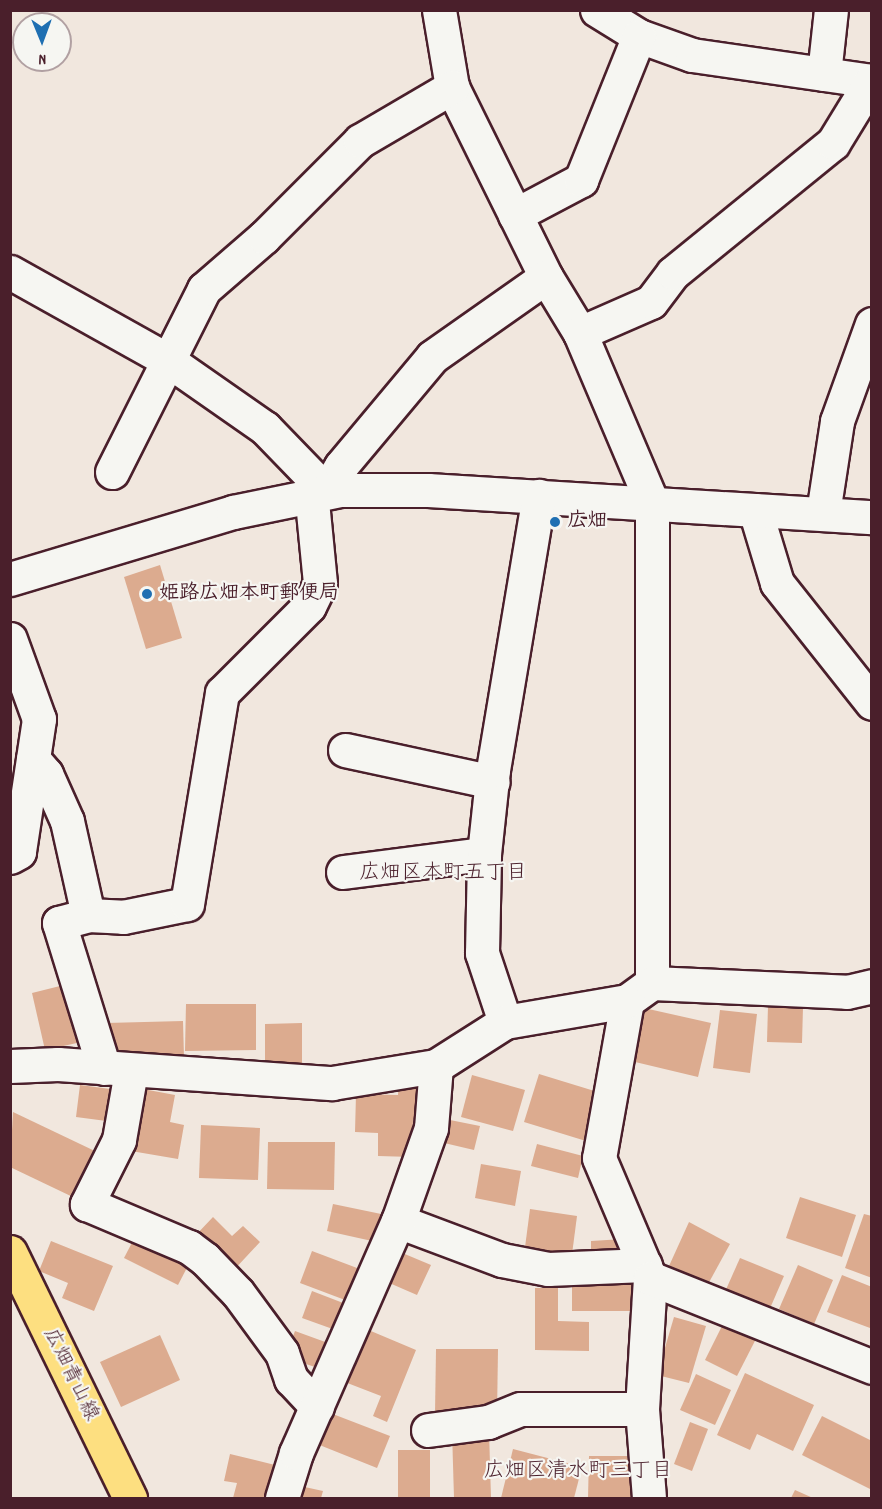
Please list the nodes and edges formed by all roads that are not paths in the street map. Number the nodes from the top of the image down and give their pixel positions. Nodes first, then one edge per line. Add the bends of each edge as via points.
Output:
1 (439, 10) edge
2 (831, 10) edge
3 (620, 21) edge
4 (824, 74) junction
5 (871, 81) edge
6 (452, 87) junction
7 (515, 215) junction
8 (10, 272) edge
9 (546, 277) junction
10 (872, 324) edge
11 (580, 333) junction
12 (169, 361) junction
13 (112, 472) dead end
14 (319, 492) junction
15 (539, 496) junction
16 (652, 503) junction
17 (755, 510) junction
18 (823, 513) junction
19 (872, 517) edge
20 (10, 579) edge
21 (10, 639) edge
22 (872, 703) edge
23 (345, 750) dead end
24 (33, 759) junction
25 (493, 782) junction
26 (484, 854) junction
27 (10, 857) edge
28 (343, 872) dead end
29 (88, 915) junction
30 (872, 986) edge
31 (639, 992) junction
32 (505, 1022) junction
33 (10, 1066) edge
34 (436, 1066) junction
35 (117, 1070) junction
36 (399, 1221) junction
37 (10, 1252) edge
38 (648, 1271) junction
39 (872, 1367) edge
40 (317, 1407) junction
41 (642, 1409) junction
42 (428, 1430) dead end
43 (130, 1498) edge
44 (282, 1498) edge
45 (649, 1498) edge

1 - 6 street
2 - 4 street
3 - 4 street via 692,55
3 - 7 street via 581,180
4 - 5 street
5 - 11 street via 833,143 673,273 651,302
6 - 7 street
6 - 12 street via 360,141 264,237 204,289
7 - 9 street
8 - 12 street
9 - 11 street
9 - 14 street via 432,357
10 - 18 street via 837,421
11 - 16 street
12 - 13 street
12 - 14 street via 265,428
14 - 15 street via 428,490
14 - 20 street
14 - 29 street via 320,583 309,606 222,693 187,904 123,917
15 - 16 street
15 - 25 street
16 - 17 street
16 - 31 street
17 - 18 street
17 - 22 street via 777,583
18 - 19 street
21 - 24 street via 39,719
23 - 25 street
24 - 27 street via 18,852
24 - 29 street via 45,774 67,821
25 - 26 street
26 - 28 street
26 - 32 street via 482,953
29 - 35 street via 59,923
30 - 31 street via 847,992
31 - 32 street
31 - 38 street via 599,1158
32 - 34 street
33 - 35 street
34 - 35 street via 332,1083
34 - 36 street via 432,1128
35 - 40 street via 119,1140 87,1204 189,1248 205,1259 238,1293 282,1353 291,1379
36 - 38 street via 502,1260 548,1269
36 - 40 street
37 - 43 main road, 広畑青山線
38 - 39 street
38 - 41 street
40 - 44 street
41 - 42 street via 520,1409 488,1422
41 - 45 street

